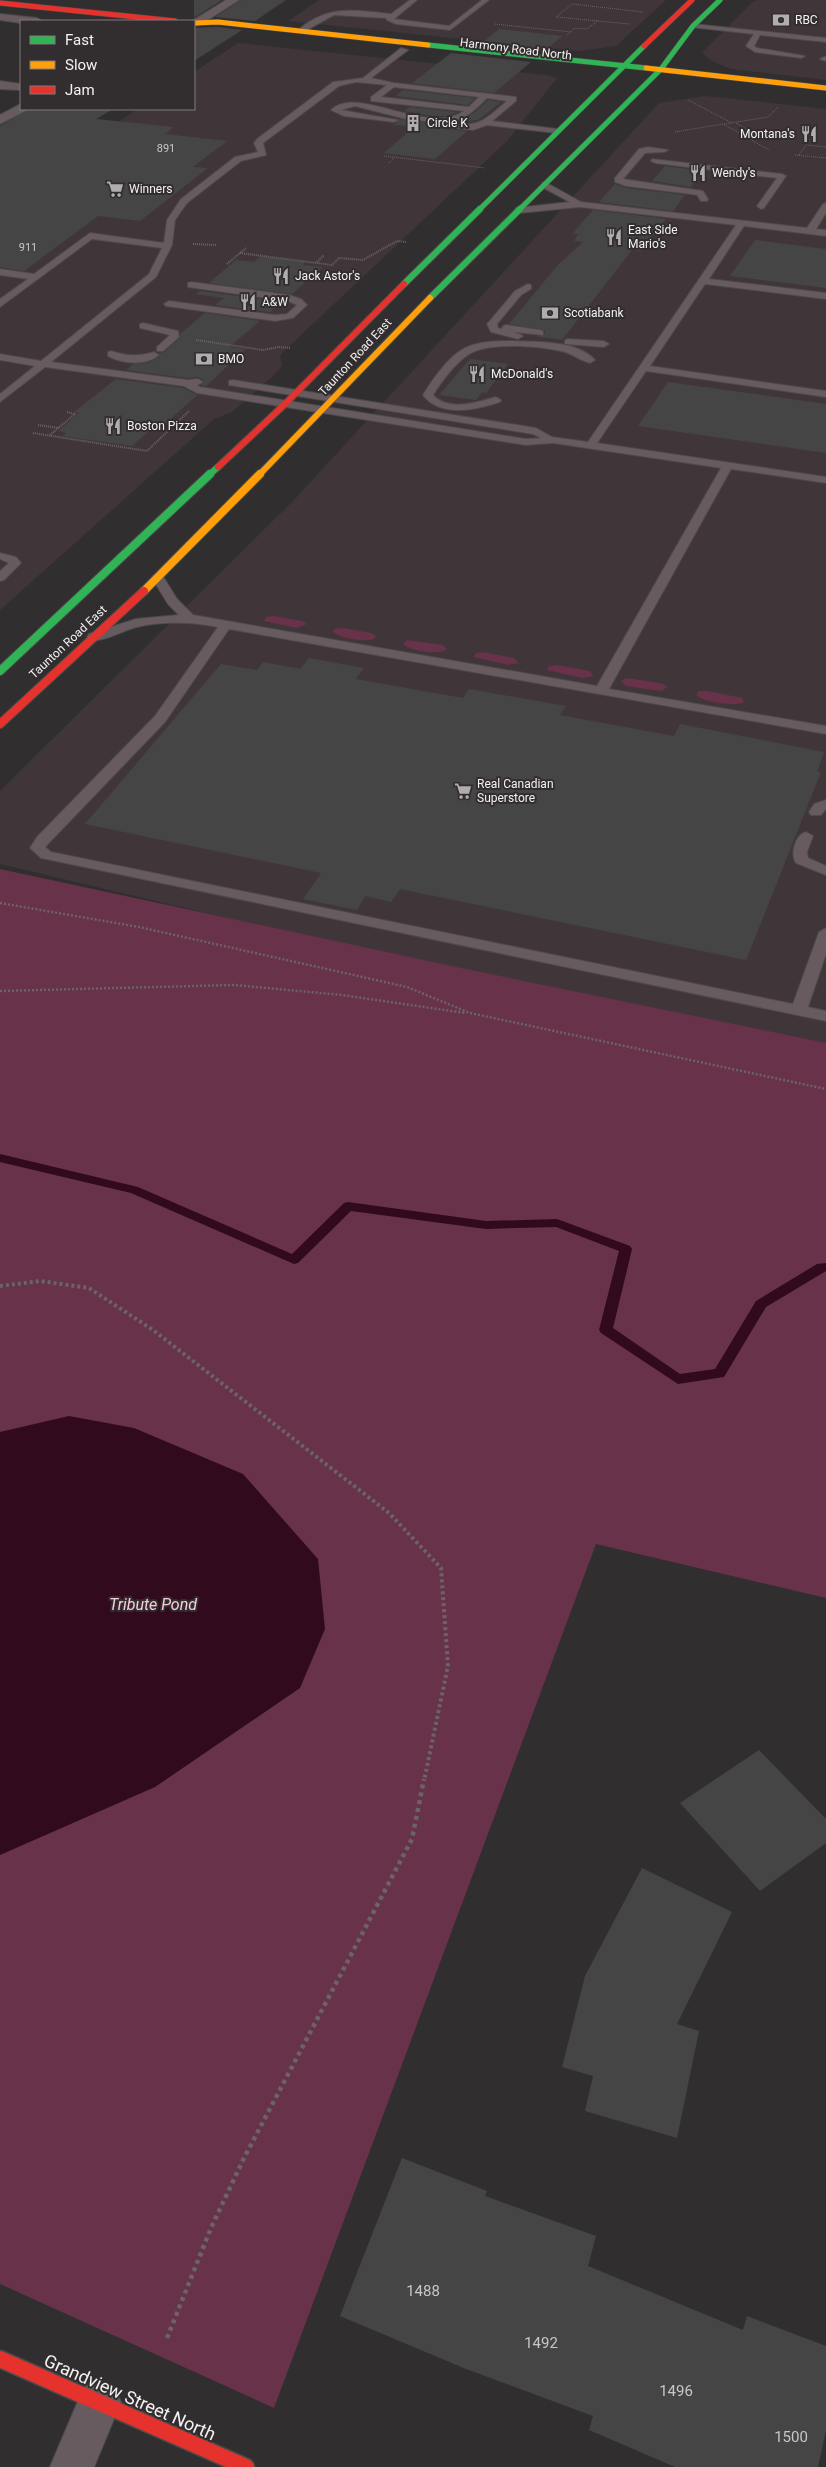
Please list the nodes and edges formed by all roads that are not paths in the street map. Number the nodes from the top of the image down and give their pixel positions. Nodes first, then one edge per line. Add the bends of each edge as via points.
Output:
1 (234, 0) edge
2 (414, 0) edge
3 (486, 0) edge
4 (692, 0) edge
5 (720, 0) edge
6 (0, 3) edge
7 (391, 16) junction
8 (0, 17) edge
9 (28, 20) edge
10 (165, 20) edge
11 (198, 24) edge
12 (693, 26) junction
13 (301, 30) junction
14 (758, 33) junction
15 (647, 42) junction
16 (823, 42) edge
17 (678, 44) junction
18 (626, 48) dead end
19 (404, 50) junction
20 (610, 52) dead end
21 (801, 56) dead end
22 (547, 62) junction
23 (623, 65) junction
24 (661, 69) junction
25 (568, 72) dead end
26 (612, 75) junction
27 (651, 79) junction
28 (364, 80) junction
29 (592, 82) dead end
30 (728, 82) junction
31 (0, 85) edge
32 (392, 85) junction
33 (20, 87) edge
34 (707, 87) dead end
35 (826, 88) edge
36 (427, 90) junction
37 (446, 92) junction
38 (656, 92) dead end
39 (598, 93) junction
40 (466, 94) junction
41 (485, 96) junction
42 (826, 98) edge
43 (407, 102) junction
44 (626, 104) junction
45 (430, 105) junction
46 (450, 107) junction
47 (20, 109) edge
48 (376, 109) junction
49 (469, 110) junction
50 (497, 113) junction
51 (351, 114) junction
52 (0, 120) edge
53 (394, 120) dead end
54 (486, 123) junction
55 (435, 124) dead end
56 (557, 132) junction
57 (664, 150) dead end
58 (654, 161) dead end
59 (545, 185) junction
60 (704, 199) dead end
61 (580, 204) junction
62 (761, 206) dead end
63 (826, 206) edge
64 (519, 210) junction
65 (742, 223) junction
66 (810, 231) junction
67 (826, 233) edge
68 (167, 246) junction
69 (0, 272) edge
70 (37, 277) junction
71 (703, 280) junction
72 (191, 285) dead end
73 (528, 287) dead end
74 (826, 296) edge
75 (0, 304) edge
76 (169, 304) dead end
77 (492, 324) junction
78 (143, 326) dead end
79 (540, 333) dead end
80 (566, 336) dead end
81 (111, 354) dead end
82 (0, 357) edge
83 (586, 357) dead end
84 (43, 364) junction
85 (643, 368) junction
86 (187, 383) junction
87 (297, 393) junction
88 (826, 394) edge
89 (0, 399) edge
90 (334, 400) junction
91 (496, 400) dead end
92 (285, 404) junction
93 (322, 411) junction
94 (552, 440) junction
95 (591, 445) junction
96 (728, 465) junction
97 (826, 480) edge
98 (0, 556) edge
99 (0, 577) edge
100 (158, 578) junction
101 (189, 618) junction
102 (225, 624) junction
103 (94, 637) junction
104 (0, 670) edge
105 (601, 691) junction
106 (0, 724) edge
107 (826, 730) edge
108 (806, 836) dead end
109 (826, 871) edge
110 (826, 932) edge
111 (800, 1011) junction
112 (826, 1016) edge
113 (0, 2359) edge
114 (99, 2402) junction
115 (72, 2467) edge
116 (246, 2467) edge

1 - 11 street
2 - 7 lane
3 - 7 lane via 450,28 396,22 390,20
4 - 15 main road, Taunton Road East
5 - 12 main road, Taunton Road East
6 - 10 main road
7 - 13 lane via 332,13
8 - 9 street
11 - 13 main road, Harmony Road North via 218,22
11 - 19 main road, Harmony Road North via 209,28
12 - 14 lane
12 - 17 main road, Taunton Road East
13 - 22 main road, Harmony Road North
14 - 16 lane
14 - 21 lane via 750,46 755,50 793,52
15 - 18 main road
15 - 23 main road, Taunton Road East
17 - 24 main road, Taunton Road East
17 - 30 main road via 685,59
19 - 22 main road, Harmony Road North
19 - 28 lane
20 - 22 main road
22 - 23 main road, Harmony Road North
22 - 25 main road
22 - 26 main road, Harmony Road North
23 - 24 main road, Harmony Road North
23 - 26 main road, Taunton Road East
24 - 27 main road, Taunton Road East
24 - 30 main road, Harmony Road North
26 - 27 main road, Harmony Road North
26 - 39 main road, Taunton Road East
27 - 30 main road, Harmony Road North
27 - 44 main road, Taunton Road East
28 - 32 lane
28 - 68 lane via 332,86 260,141 263,152 238,160 187,199 171,220
29 - 39 main road
30 - 34 main road
30 - 35 main road, Harmony Road North
30 - 42 main road, Harmony Road North
31 - 33 street
32 - 36 lane
32 - 43 lane via 374,98
36 - 37 lane
36 - 43 lane
37 - 40 lane
37 - 45 lane
38 - 44 main road
39 - 56 main road, Taunton Road East
40 - 41 lane
40 - 46 lane
41 - 49 lane
41 - 50 lane via 513,99
43 - 45 lane
43 - 48 lane
44 - 59 main road, Taunton Road East
45 - 46 lane
46 - 49 lane
47 - 52 street
48 - 49 lane via 390,114 446,120 460,118
48 - 51 lane
48 - 51 lane via 350,104 335,110
49 - 50 lane
50 - 54 lane
51 - 53 lane
54 - 55 lane via 473,128
54 - 56 lane
56 - 87 main road, Taunton Road East
57 - 60 lane via 644,149 618,180 692,191 700,193
58 - 62 lane via 782,176
59 - 61 lane
59 - 64 main road, Taunton Road East
61 - 64 lane
61 - 65 lane
63 - 66 lane
64 - 90 main road, Taunton Road East
65 - 66 lane
65 - 71 lane
66 - 67 lane
68 - 70 lane via 90,236
68 - 84 lane via 151,277
69 - 70 lane
70 - 75 lane
71 - 74 lane
71 - 85 lane
72 - 76 lane via 289,298 302,305 290,316 275,318
73 - 77 lane via 518,292
77 - 79 lane
77 - 80 lane via 494,330 506,334 578,344 605,342
78 - 81 lane via 176,334 157,352 136,360
82 - 84 lane
83 - 91 lane via 546,347 498,343 467,351 428,396 439,403 463,407
84 - 86 lane
84 - 89 lane
85 - 88 lane
85 - 95 lane
86 - 87 lane via 213,381
86 - 92 lane via 197,390
87 - 90 lane
87 - 92 main road, Taunton Road East
90 - 93 main road, Taunton Road East
90 - 94 lane via 536,431
92 - 93 lane
92 - 104 main road, Taunton Road East
93 - 94 lane via 526,442
93 - 100 main road, Taunton Road East
94 - 95 lane
95 - 96 lane
96 - 97 lane
96 - 105 lane
98 - 99 lane via 15,563
100 - 101 lane via 172,601
100 - 103 main road, Taunton Road East
101 - 102 lane
101 - 103 lane via 136,624
102 - 105 lane
102 - 111 lane via 167,710 42,840 37,848 39,852
103 - 106 main road, Taunton Road East
105 - 107 lane
108 - 109 lane via 800,852 801,860
110 - 111 lane
111 - 112 lane
113 - 114 main road, Grandview Street North
114 - 115 street
114 - 116 main road, Grandview Street North

